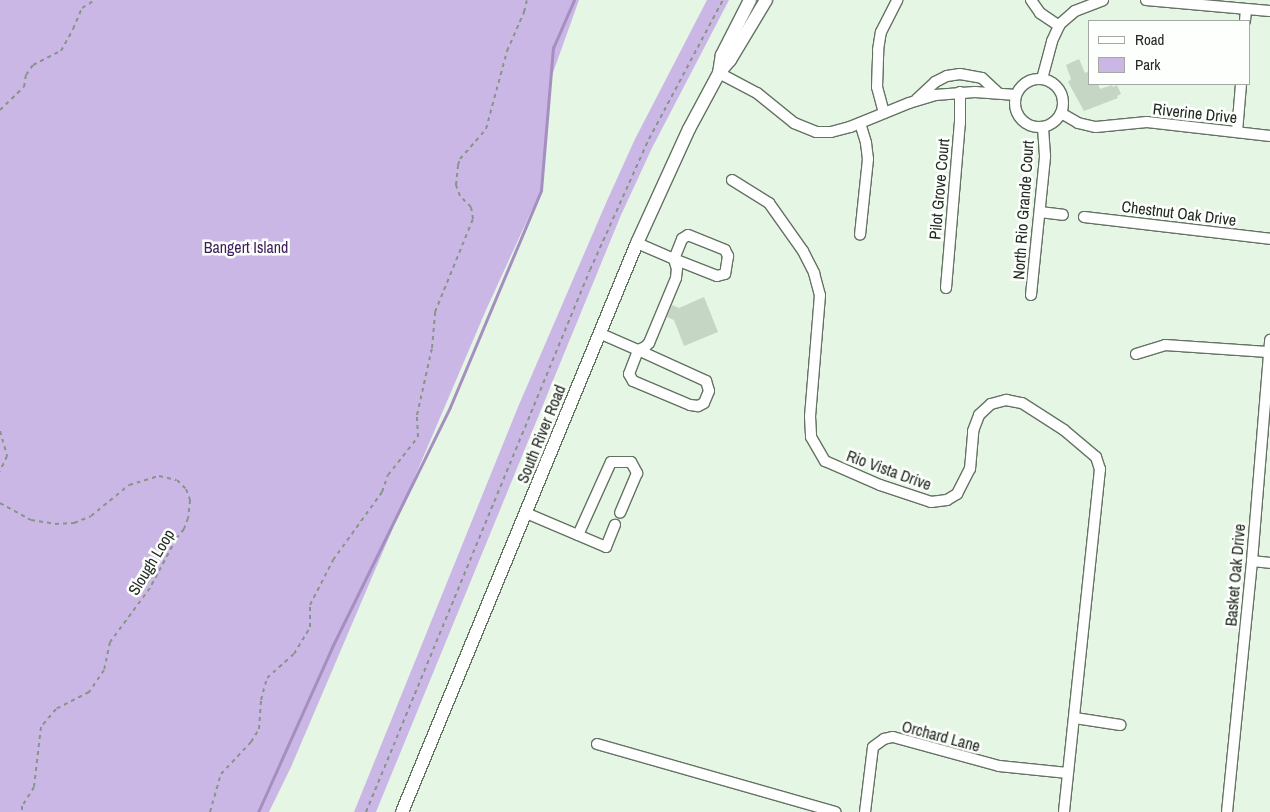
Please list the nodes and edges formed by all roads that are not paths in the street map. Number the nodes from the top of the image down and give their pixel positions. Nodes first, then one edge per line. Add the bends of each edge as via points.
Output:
1 (750, 0) edge
2 (897, 0) edge
3 (1031, 0) edge
4 (1103, 0) edge
5 (1146, 0) edge
6 (764, 1) edge
7 (1246, 8) junction
8 (1270, 10) edge
9 (1245, 20) edge
10 (1059, 26) junction
11 (719, 72) junction
12 (1042, 79) junction
13 (1241, 85) edge
14 (960, 92) junction
15 (998, 93) junction
16 (1016, 95) junction
17 (916, 101) junction
18 (884, 113) junction
19 (1061, 113) junction
20 (860, 124) junction
21 (1043, 127) junction
22 (1237, 132) junction
23 (1270, 136) edge
24 (732, 180) dead end
25 (1040, 212) junction
26 (1063, 216) dead end
27 (1084, 217) dead end
28 (860, 235) dead end
29 (1270, 239) edge
30 (637, 243) junction
31 (674, 259) junction
32 (946, 288) dead end
33 (1031, 295) dead end
34 (599, 333) junction
35 (1270, 340) edge
36 (638, 350) junction
37 (1268, 352) junction
38 (1136, 354) dead end
39 (526, 513) junction
40 (620, 513) dead end
41 (616, 525) dead end
42 (578, 535) junction
43 (1252, 560) junction
44 (1270, 563) edge
45 (1075, 718) junction
46 (1120, 725) dead end
47 (597, 744) dead end
48 (1068, 773) junction
49 (402, 812) edge
50 (835, 812) edge
51 (865, 812) edge
52 (1064, 812) edge
53 (1227, 812) edge

1 - 11 main road, South River Road via 722,55
2 - 18 street via 881,32 878,50 877,87
3 - 10 street via 1040,13
4 - 10 street via 1076,10
5 - 7 street
6 - 11 main road, South River Road via 730,60
7 - 8 street
7 - 9 street
10 - 12 street
11 - 20 street via 749,88 794,124 808,130 824,133
11 - 30 main road, South River Road
12 - 16 street via 1027,83
12 - 19 street via 1052,83 1059,92 1063,104
13 - 22 street
14 - 15 street
14 - 17 street
14 - 32 street, Pilot Grove Court
15 - 16 street
15 - 17 street via 978,76 953,75 935,82
16 - 21 street via 1015,107 1020,119 1030,126
17 - 18 street
18 - 20 street
19 - 21 street via 1054,122
19 - 22 street, Riverine Drive via 1078,123 1096,127 1147,122
20 - 28 street via 868,159
21 - 25 street, North Rio Grande Court via 1045,156
22 - 23 street, Riverine Drive
24 - 45 street, Rio Vista Drive via 769,203 803,251 814,273 820,295 811,437 825,461 880,485 931,502 947,500 958,494 970,469 979,415 991,404 1006,400 1022,403 1083,444 1096,458 1100,469
25 - 26 street
25 - 33 street, North Rio Grande Court
27 - 29 street, Chestnut Oak Drive
30 - 31 street
30 - 34 main road, South River Road
31 - 31 street via 720,276 725,274 728,256 722,248 688,235 682,239
31 - 36 street via 676,278 649,343
34 - 36 street
34 - 39 main road, South River Road
35 - 37 street, Basket Oak Drive
36 - 36 street via 706,381 709,391 704,403 690,405 633,381 629,374
37 - 38 street via 1165,345
37 - 43 street, Basket Oak Drive
39 - 42 street
39 - 49 main road, South River Road
40 - 42 street via 637,473 632,462 611,462
41 - 42 street via 606,547
43 - 44 street
43 - 53 street, Basket Oak Drive
45 - 46 street
45 - 48 street, Rio Vista Drive
47 - 50 street
48 - 51 street, Orchard Lane via 999,766 893,737 873,747
48 - 52 street, Rio Vista Drive

